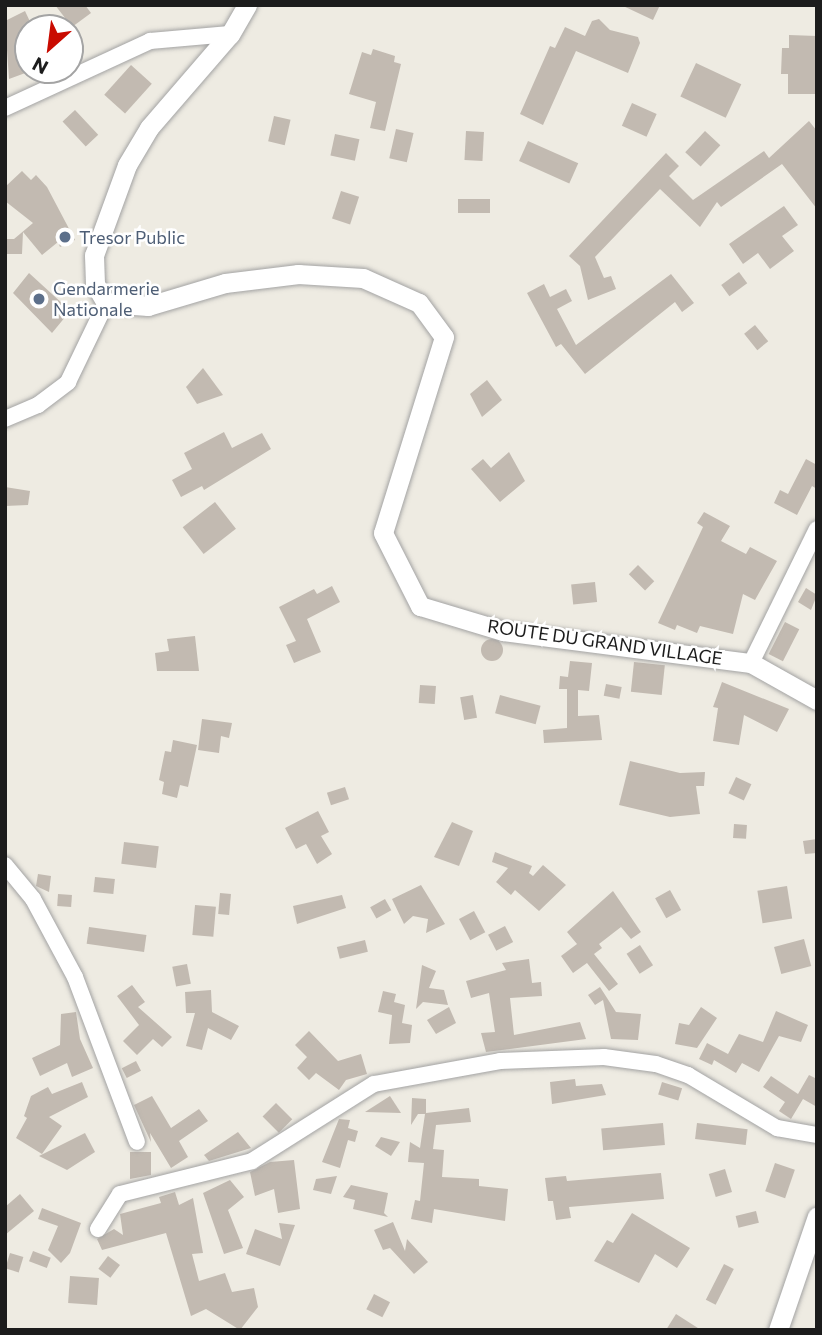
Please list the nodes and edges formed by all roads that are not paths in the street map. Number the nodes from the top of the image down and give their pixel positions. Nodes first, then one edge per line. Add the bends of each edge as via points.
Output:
1 (247, 5) edge
2 (230, 34) junction
3 (5, 108) edge
4 (106, 303) junction
5 (5, 419) edge
6 (817, 528) edge
7 (751, 663) junction
8 (817, 701) edge
9 (5, 865) edge
10 (817, 1135) edge
11 (137, 1142) dead end
12 (817, 1216) edge
13 (98, 1229) dead end
14 (778, 1330) edge

1 - 2 street
2 - 3 street via 150,41
2 - 4 street via 149,128 113,197 93,266 95,284
4 - 5 street via 68,382 38,405
4 - 7 street, ROUTE DU GRAND VILLAGE via 148,306 225,283 298,275 363,278 419,303 444,337 383,533 420,606 503,631
6 - 7 street
7 - 8 street, ROUTE DU GRAND VILLAGE
9 - 11 street via 33,899 75,976
10 - 13 street via 777,1128 688,1075 656,1064 604,1057 500,1061 374,1083 252,1160 120,1195
12 - 14 street

